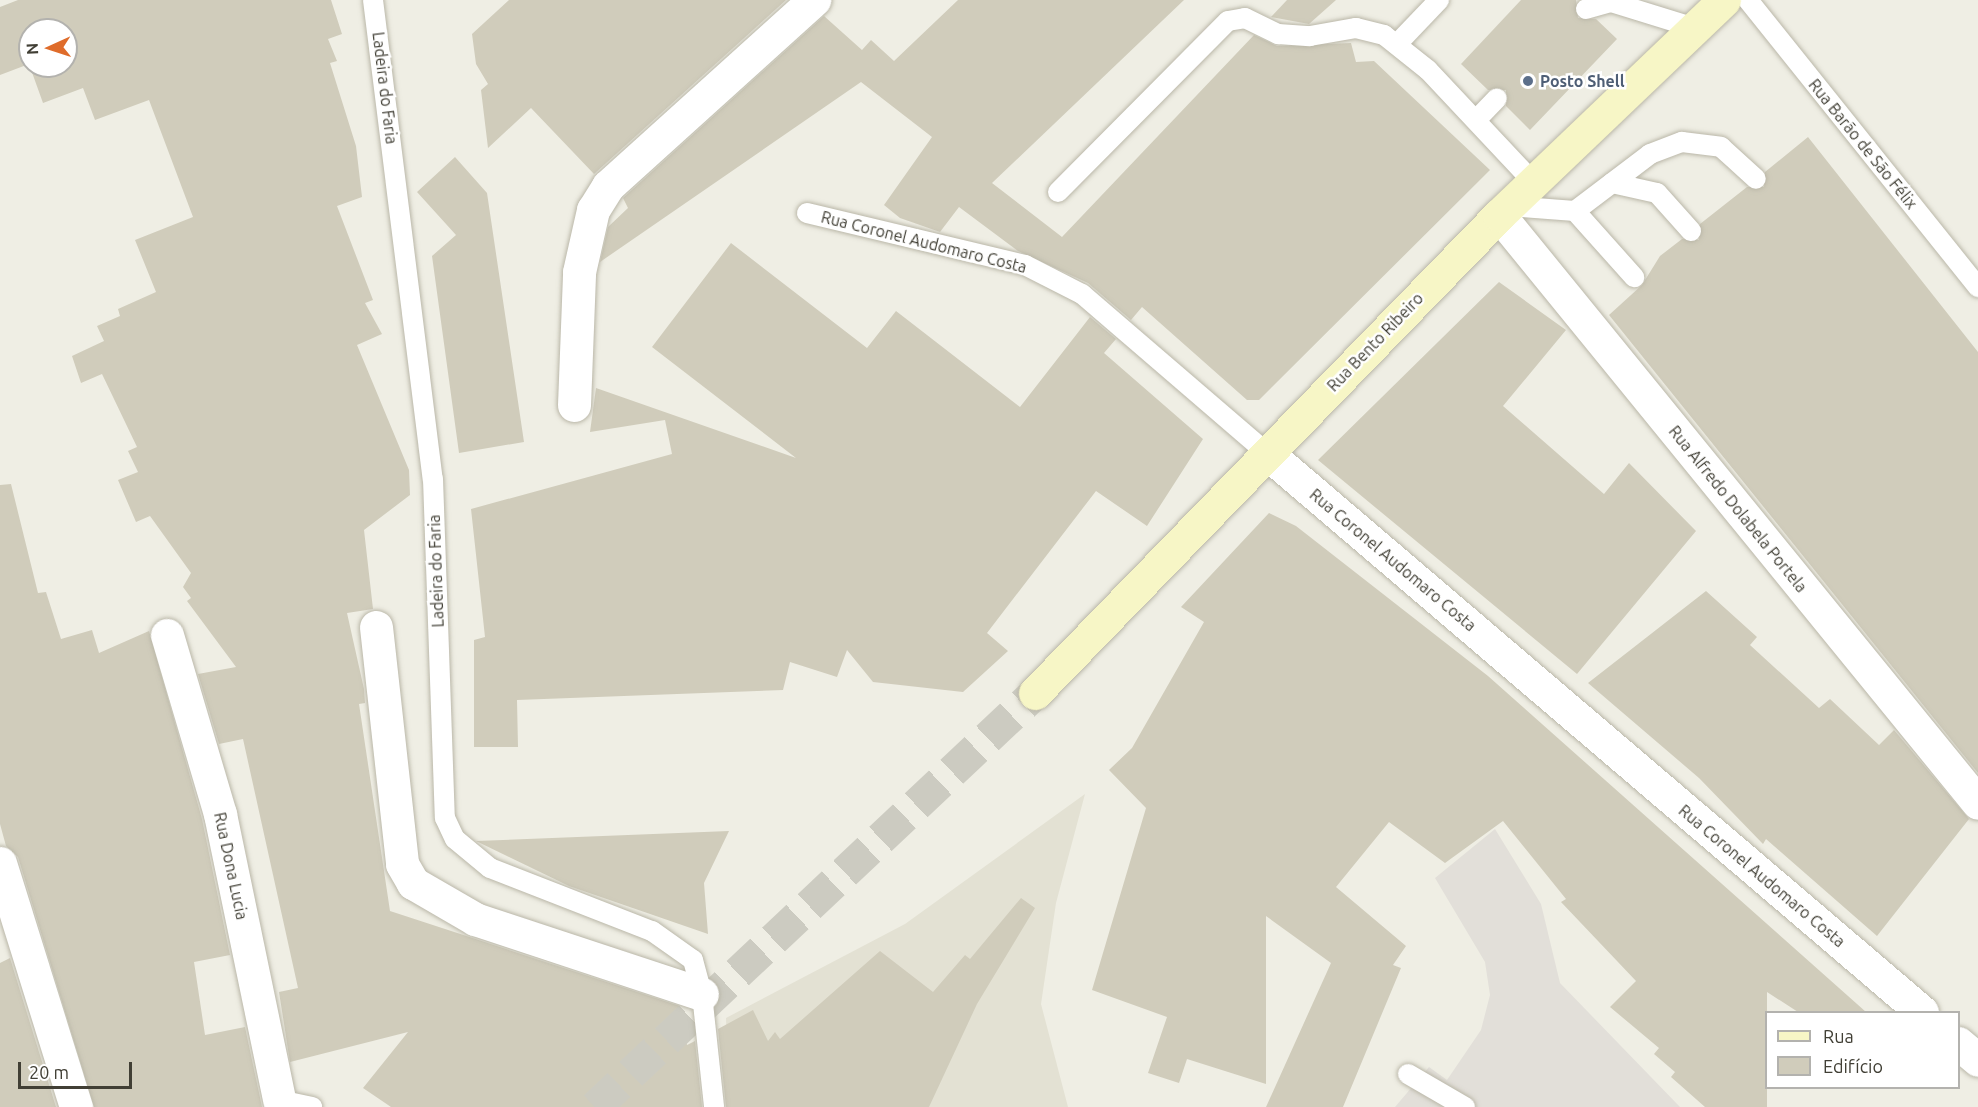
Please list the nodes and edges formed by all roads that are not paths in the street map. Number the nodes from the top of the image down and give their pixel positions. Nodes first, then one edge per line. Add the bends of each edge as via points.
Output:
1 (373, 0) edge
2 (814, 0) edge
3 (1439, 0) edge
4 (1724, 0) edge
5 (1748, 0) edge
6 (1586, 9) dead end
7 (1695, 28) junction
8 (1397, 44) junction
9 (1497, 98) dead end
10 (1476, 120) junction
11 (1756, 179) dead end
12 (1534, 183) junction
13 (1612, 183) junction
14 (1058, 192) dead end
15 (1504, 211) junction
16 (1575, 211) junction
17 (807, 213) dead end
18 (1691, 231) dead end
19 (1634, 277) dead end
20 (1978, 287) edge
21 (574, 405) dead end
22 (1267, 453) junction
23 (376, 627) dead end
24 (167, 635) dead end
25 (1035, 693) tunnel mouth
26 (1978, 803) edge
27 (0, 863) edge
28 (702, 994) junction
29 (1921, 1011) edge
30 (1960, 1044) edge
31 (1978, 1060) edge
32 (1408, 1074) dead end
33 (280, 1104) edge
34 (76, 1107) edge
35 (312, 1107) edge
36 (714, 1107) edge
37 (1465, 1107) edge

1 - 28 lane, Ladeira do Faria via 433,479 445,818 467,852 490,868 675,943 693,960
2 - 21 street via 608,186 593,210 579,272
3 - 8 lane
4 - 7 street, Rua Bento Ribeiro
5 - 20 lane, Rua Barão de São Félix
6 - 7 lane via 1611,2
7 - 12 street, Rua Bento Ribeiro
8 - 10 lane
8 - 14 lane via 1356,27 1310,36 1278,34 1245,18 1228,21
9 - 10 lane
10 - 12 lane
11 - 13 lane via 1721,147 1690,141 1650,154
12 - 15 street, Rua Bento Ribeiro
13 - 16 lane
13 - 18 lane via 1657,193
15 - 16 lane
15 - 22 street, Rua Bento Ribeiro
15 - 26 street, Rua Alfredo Dolabela Portela
16 - 19 lane
17 - 22 lane, Rua Coronel Audomaro Costa via 1025,265 1082,294
22 - 25 street, Rua Bento Ribeiro
22 - 29 street, Rua Coronel Audomaro Costa
23 - 28 street via 402,864 413,883 475,919
24 - 33 street, Rua Dona Lucia via 220,814
27 - 34 street
28 - 36 lane, Ladeira do Faria
30 - 31 street
32 - 37 lane
33 - 35 lane

